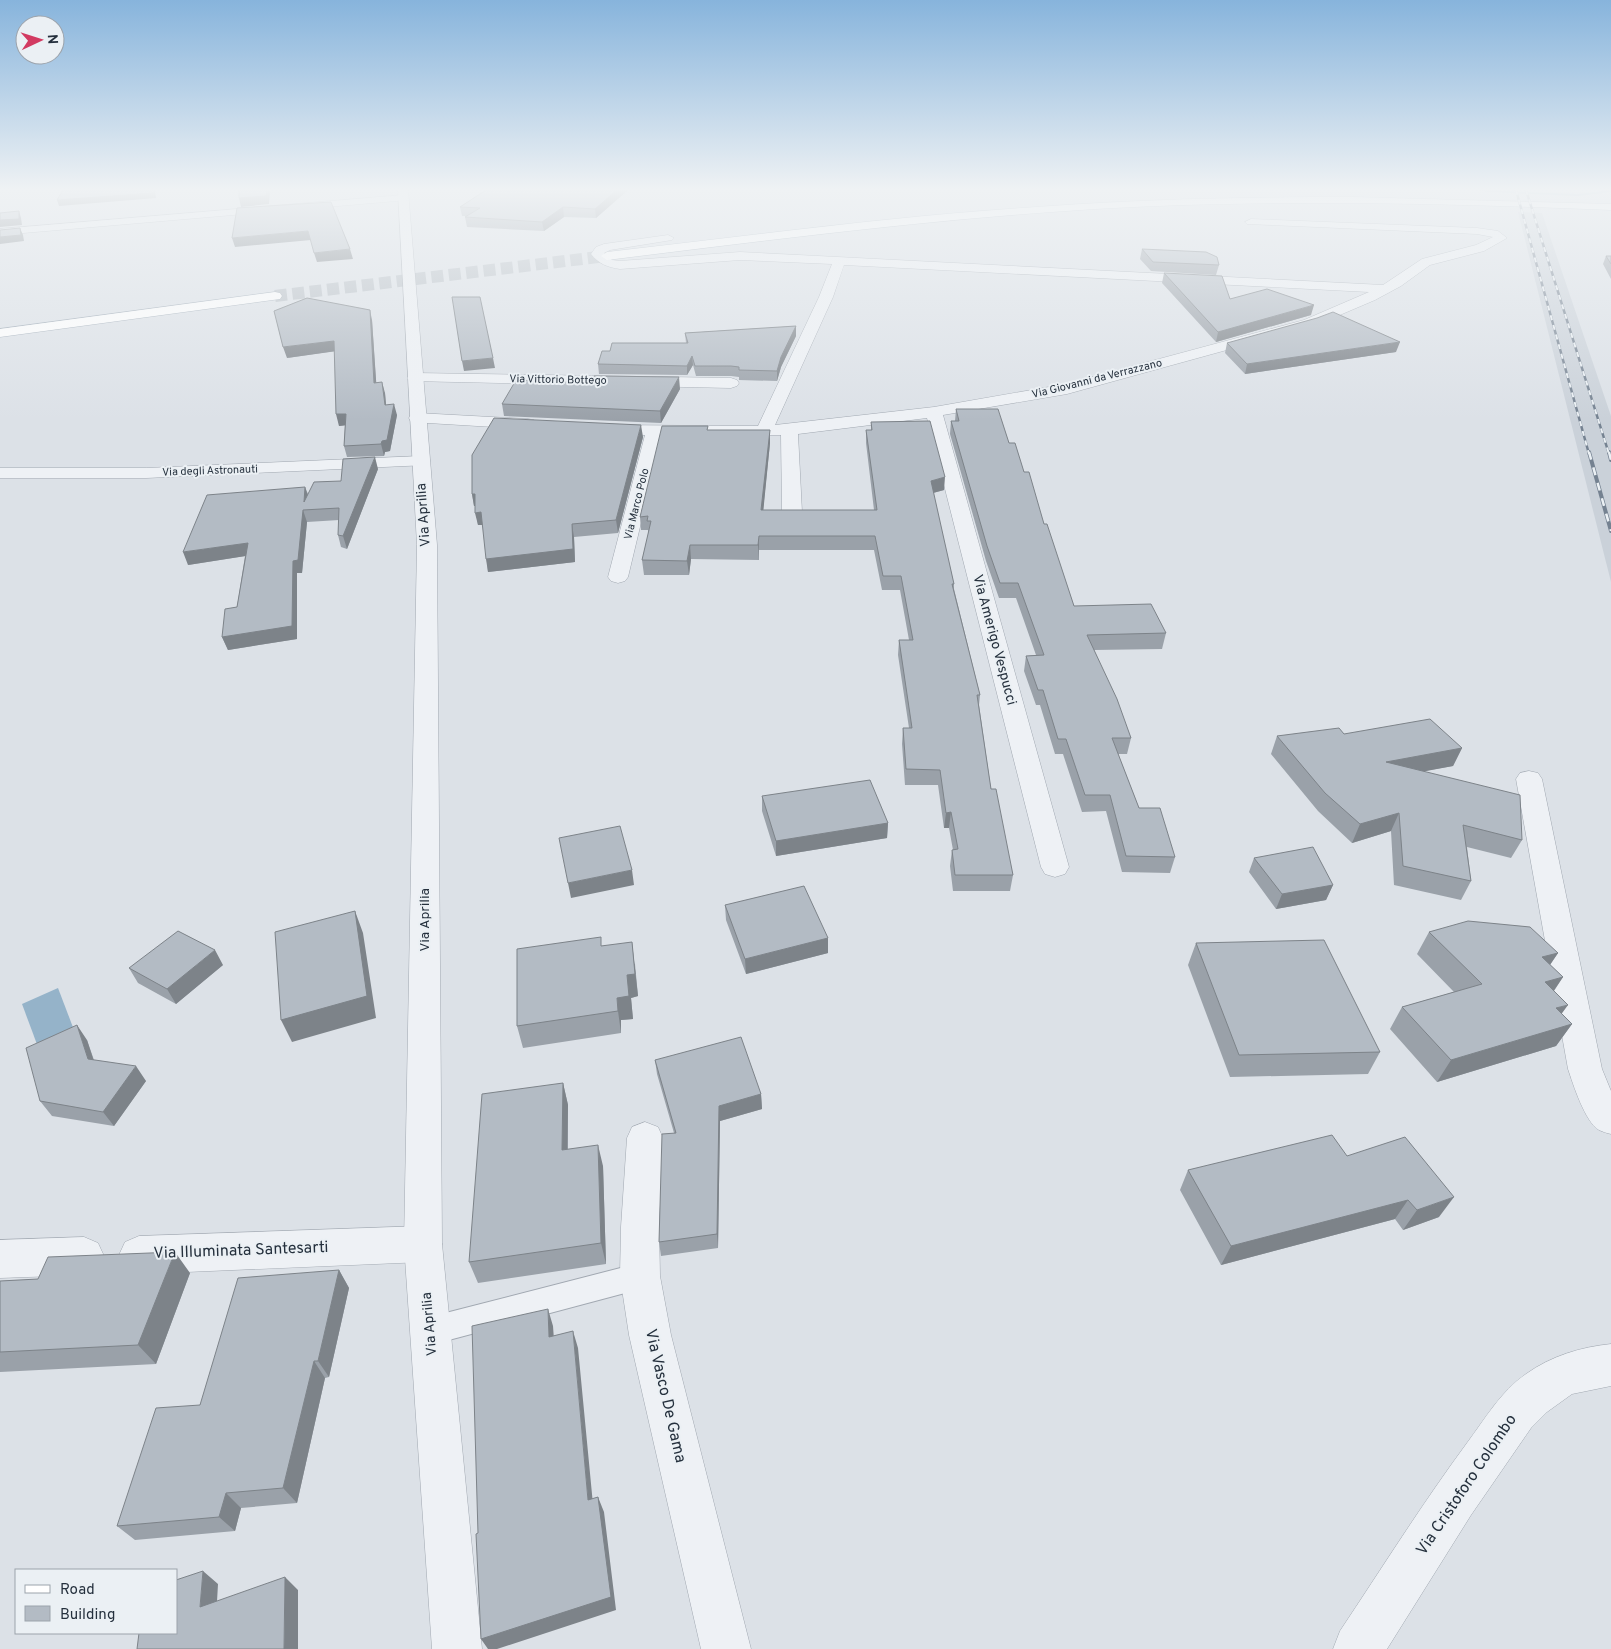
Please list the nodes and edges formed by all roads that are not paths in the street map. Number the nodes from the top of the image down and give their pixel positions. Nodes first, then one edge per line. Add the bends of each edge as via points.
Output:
1 (408, 267) edge
2 (837, 267) edge
3 (939, 267) edge
4 (1419, 267) edge
5 (1386, 289) junction
6 (275, 296) tunnel mouth
7 (0, 333) edge
8 (415, 378) junction
9 (731, 383) dead end
10 (934, 412) junction
11 (417, 418) junction
12 (546, 426) edge
13 (596, 428) edge
14 (655, 430) junction
15 (764, 430) junction
16 (789, 430) junction
17 (421, 461) junction
18 (0, 473) edge
19 (792, 512) edge
20 (618, 577) dead end
21 (1530, 779) dead end
22 (1055, 867) dead end
23 (1611, 1119) edge
24 (646, 1138) dead end
25 (423, 1244) junction
26 (0, 1260) edge
27 (640, 1276) junction
28 (430, 1331) junction
29 (1611, 1365) edge
30 (457, 1649) edge
31 (726, 1649) edge
32 (1358, 1649) edge

1 - 8 street, Via Aprilia
2 - 15 street
3 - 5 street
4 - 5 street, Via Giovanni da Verrazzano
5 - 10 street, Via Giovanni da Verrazzano via 1309,323 1100,381
6 - 7 main road
8 - 9 street, Via Vittorio Bottego
8 - 11 street, Via Aprilia
10 - 16 street, Via Giovanni da Verrazzano
10 - 22 street, Via Amerigo Vespucci
11 - 12 street
11 - 17 street, Via Aprilia
13 - 14 street, Via Giovanni da Verrazzano
14 - 15 street, Via Giovanni da Verrazzano
14 - 20 street, Via Marco Polo
15 - 16 street, Via Giovanni da Verrazzano
16 - 19 street
17 - 18 street, Via degli Astronauti via 146,474
17 - 25 street, Via Aprilia via 427,545
21 - 23 street via 1586,1069 1590,1085
24 - 27 street, Via Vasco De Gama
25 - 26 street, Via Illuminata Santesarti
25 - 28 street, Via Aprilia
27 - 28 lane
27 - 31 street, Via Vasco De Gama via 650,1335
28 - 30 street, Via Aprilia
29 - 32 street, Via Cristoforo Colombo via 1563,1376 1522,1405 1470,1476

